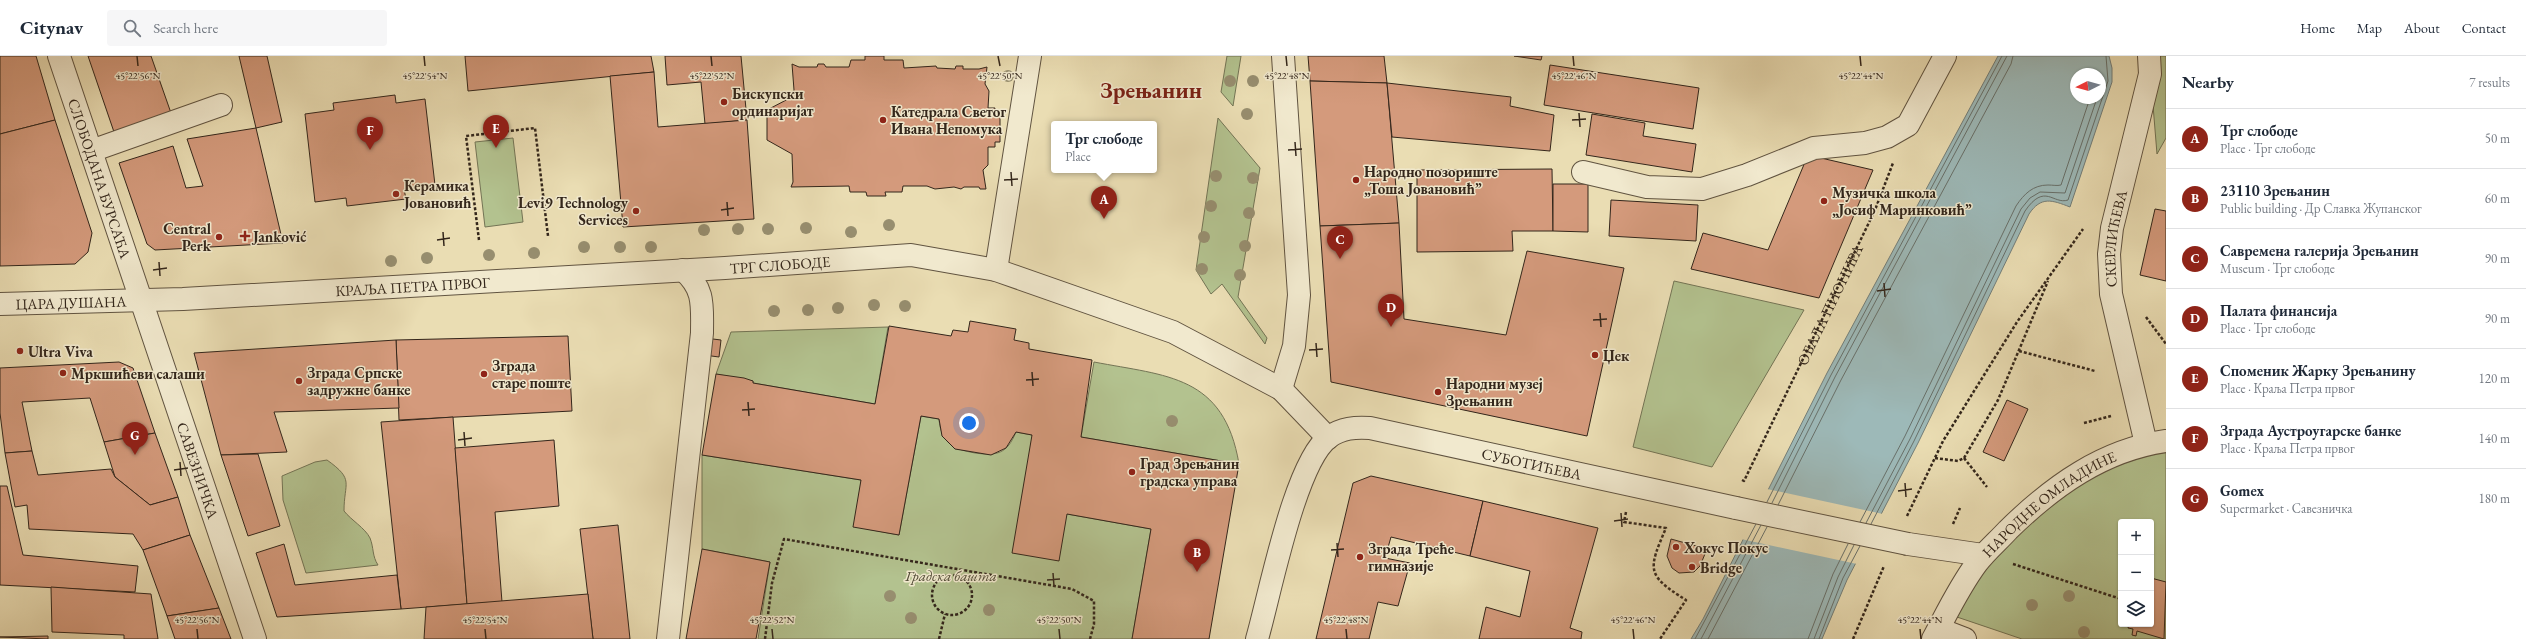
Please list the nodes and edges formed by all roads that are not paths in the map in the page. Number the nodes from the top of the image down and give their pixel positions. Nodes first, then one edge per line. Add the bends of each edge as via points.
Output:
1 (59, 56) edge
2 (1030, 56) edge
3 (1283, 56) edge
4 (1945, 56) edge
5 (2149, 56) edge
6 (221, 105) dead end
7 (92, 151) junction
8 (1583, 172) dead end
9 (683, 270) junction
10 (996, 270) junction
11 (142, 301) junction
12 (0, 304) edge
13 (1281, 389) junction
14 (1328, 438) junction
15 (2156, 442) edge
16 (1736, 508) joint
17 (1984, 555) junction
18 (1936, 634) edge
19 (255, 639) edge
20 (668, 639) edge
21 (1258, 639) edge
22 (1965, 639) edge

1 - 7 street, СЛОБОДАНА БУРСАЋА
2 - 10 street
3 - 13 street via 1299,295 1294,346
4 - 8 street via 1908,125 1887,137 1870,142 1814,148 1747,175 1702,189 1647,187
5 - 15 street, СКЕРЛИЋЕВА via 2150,74 2112,228 2108,274 2111,294
6 - 7 street
7 - 11 street, СЛОБОДАНА БУРСАЋА
9 - 10 street, ТРГ СЛОБОДЕ via 911,255
9 - 11 street, КРАЉА ПЕТРА ПРВОГ
9 - 20 street via 695,280 702,298 702,333
10 - 13 street, ТРГ СЛОБОДЕ via 1173,332
11 - 12 street, ЦАРА ДУШАНА
11 - 19 street, САВЕЗНИЧКА
13 - 14 street, ТРГ СЛОБОДЕ
14 - 16 street, СУБОТИЋЕВА via 1341,430 1370,428
14 - 21 street via 1308,463 1296,494
15 - 17 street, НАРОДНЕ ОМЛАДИНЕ via 2117,453 2065,481 2023,515
16 - 17 street, НАРОДНЕ ОМЛАДИНЕ, bridge via 1908,544
17 - 18 street via 1963,584
18 - 22 street

